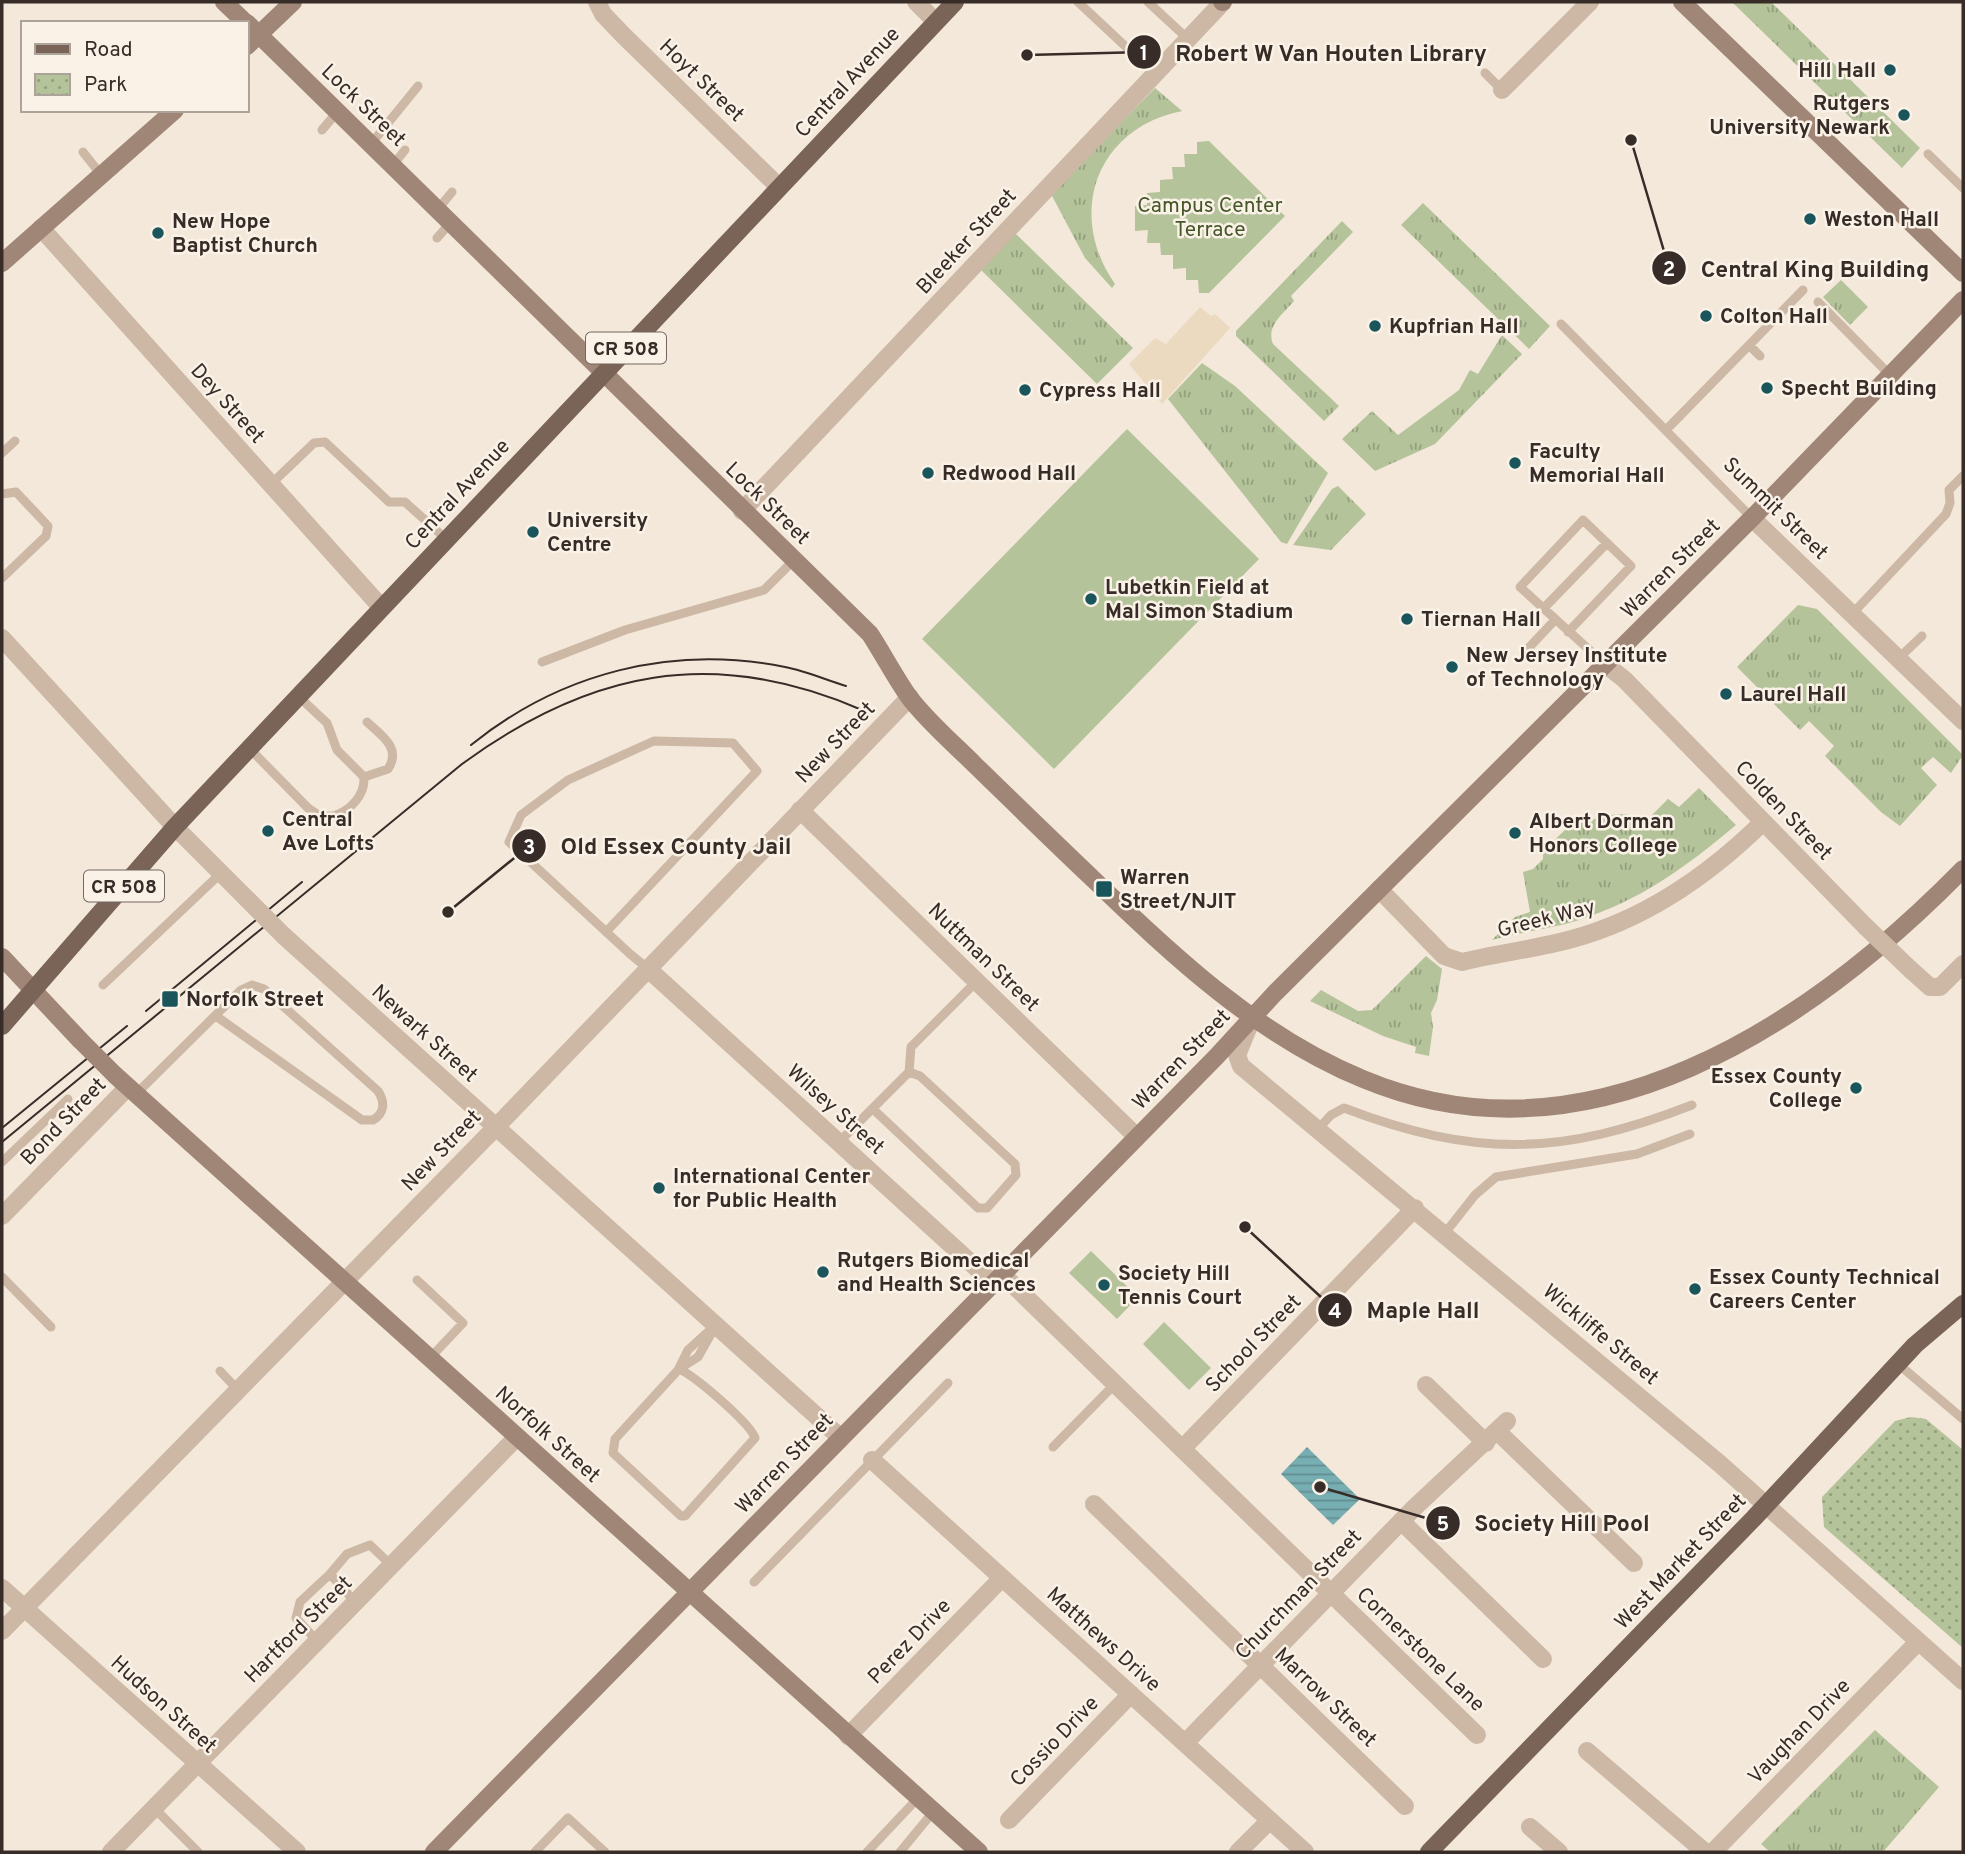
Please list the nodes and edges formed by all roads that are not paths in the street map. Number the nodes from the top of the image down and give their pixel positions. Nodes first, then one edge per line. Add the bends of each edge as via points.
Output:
1 (224, 2) edge
2 (293, 2) edge
3 (597, 2) edge
4 (916, 2) edge
5 (955, 2) edge
6 (1078, 2) edge
7 (1148, 2) edge
8 (1223, 2) edge
9 (1682, 2) edge
10 (1584, 4) edge
11 (240, 21) edge
12 (936, 22) junction
13 (250, 32) edge
14 (1188, 38) junction
15 (1485, 73) dead end
16 (1155, 74) junction
17 (418, 86) dead end
18 (1502, 90) joint
19 (338, 111) junction
20 (173, 112) edge
21 (322, 130) dead end
22 (372, 144) junction
23 (405, 150) dead end
24 (83, 152) dead end
25 (1928, 154) dead end
26 (393, 165) junction
27 (102, 176) junction
28 (779, 187) junction
29 (1963, 188) edge
30 (452, 192) dead end
31 (444, 216) junction
32 (41, 228) junction
33 (437, 238) dead end
34 (2, 263) edge
35 (1963, 273) edge
36 (1803, 290) dead end
37 (1963, 300) edge
38 (1818, 302) dead end
39 (1561, 324) dead end
40 (1749, 345) junction
41 (1760, 356) dead end
42 (602, 373) junction
43 (1890, 375) junction
44 (1666, 430) junction
45 (15, 441) dead end
46 (2, 453) edge
47 (1963, 476) edge
48 (270, 485) junction
49 (2, 494) edge
50 (742, 511) junction
51 (1752, 518) junction
52 (446, 539) junction
53 (1607, 543) junction
54 (794, 560) junction
55 (2, 578) edge
56 (381, 607) junction
57 (1544, 610) junction
58 (1853, 613) junction
59 (1554, 621) junction
60 (1568, 632) junction
61 (1922, 636) dead end
62 (2, 638) edge
63 (1522, 654) dead end
64 (1900, 657) junction
65 (542, 662) dead end
66 (1606, 665) junction
67 (298, 696) junction
68 (910, 697) junction
69 (1963, 721) edge
70 (367, 722) dead end
71 (248, 748) junction
72 (364, 777) junction
73 (800, 810) junction
74 (1763, 822) junction
75 (175, 827) junction
76 (1963, 869) edge
77 (220, 874) junction
78 (1379, 889) junction
79 (606, 932) junction
80 (2, 957) edge
81 (1963, 964) edge
82 (647, 968) junction
83 (977, 981) junction
84 (103, 985) dead end
85 (33, 991) junction
86 (216, 1016) junction
87 (1252, 1018) junction
88 (2, 1026) edge
89 (909, 1072) junction
90 (126, 1086) junction
91 (68, 1099) dead end
92 (1692, 1105) dead end
93 (877, 1112) junction
94 (496, 1127) junction
95 (1318, 1129) junction
96 (1690, 1134) dead end
97 (1137, 1137) junction
98 (839, 1142) junction
99 (2, 1162) edge
100 (1415, 1208) junction
101 (2, 1216) edge
102 (1445, 1233) junction
103 (2, 1277) edge
104 (998, 1278) junction
105 (417, 1280) dead end
106 (344, 1282) junction
107 (1963, 1304) edge
108 (716, 1325) junction
109 (51, 1327) dead end
110 (430, 1358) junction
111 (1898, 1363) junction
112 (679, 1369) junction
113 (220, 1371) dead end
114 (948, 1383) dead end
115 (1115, 1384) junction
116 (1426, 1385) dead end
117 (237, 1390) junction
118 (1963, 1419) edge
119 (1496, 1432) junction
120 (517, 1437) junction
121 (841, 1438) junction
122 (1054, 1447) dead end
123 (1182, 1449) junction
124 (873, 1460) junction
125 (1094, 1504) dead end
126 (1765, 1505) junction
127 (1401, 1521) junction
128 (1634, 1563) dead end
129 (392, 1566) junction
130 (330, 1574) junction
131 (1002, 1578) junction
132 (754, 1582) dead end
133 (2, 1588) edge
134 (690, 1592) junction
135 (1331, 1593) junction
136 (356, 1603) junction
137 (24, 1608) junction
138 (2, 1631) edge
139 (318, 1642) junction
140 (1918, 1642) junction
141 (1543, 1659) dead end
142 (1261, 1665) junction
143 (1963, 1681) edge
144 (1131, 1694) junction
145 (1477, 1735) dead end
146 (848, 1736) junction
147 (1185, 1744) junction
148 (1587, 1751) dead end
149 (196, 1765) junction
150 (918, 1798) junction
151 (1405, 1805) dead end
152 (154, 1808) junction
153 (933, 1812) junction
154 (1009, 1820) dead end
155 (1270, 1820) junction
156 (1530, 1827) dead end
157 (194, 1851) edge
158 (111, 1852) edge
159 (297, 1852) edge
160 (434, 1852) edge
161 (535, 1852) edge
162 (605, 1852) edge
163 (867, 1852) edge
164 (900, 1852) edge
165 (979, 1852) edge
166 (1238, 1852) edge
167 (1305, 1852) edge
168 (1429, 1852) edge
169 (1559, 1852) edge
170 (1705, 1852) edge
171 (1713, 1852) edge

1 - 11 main road, Lock Street
2 - 13 main road
3 - 28 street, Hoyt Street via 610,21
4 - 12 street
5 - 12 main road, Central Avenue / CR 508
6 - 16 lane
7 - 14 lane
8 - 14 street, Bleeker Street
9 - 35 main road
10 - 18 street
12 - 28 main road, Central Avenue / CR 508
13 - 19 main road, Lock Street
14 - 16 street, Bleeker Street
15 - 18 lane
16 - 50 street, Bleeker Street
17 - 22 lane
19 - 21 lane
19 - 22 main road, Lock Street
20 - 27 main road
22 - 26 main road, Lock Street
23 - 26 lane
24 - 27 lane
25 - 29 lane
26 - 31 main road, Lock Street
27 - 32 main road
28 - 42 main road, Central Avenue / CR 508
30 - 31 lane
31 - 33 lane
31 - 42 main road, Lock Street
32 - 34 main road
32 - 48 street, Dey Street
36 - 40 lane
37 - 43 main road, Warren Street
38 - 43 lane
39 - 44 lane, Summit Street
40 - 41 lane
40 - 44 lane
42 - 50 main road, Lock Street
42 - 52 main road, Central Avenue / CR 508
43 - 51 main road, Warren Street
44 - 51 lane, Summit Street
45 - 46 lane
47 - 58 lane via 1950,490 1946,514
48 - 52 lane via 314,443 325,442 389,502 405,502
48 - 56 street, Dey Street
49 - 55 lane via 16,492 48,526 46,537
50 - 54 main road, Lock Street
51 - 58 street, Summit Street
51 - 66 main road, Warren Street
52 - 56 main road, Central Avenue / CR 508
53 - 57 lane
53 - 57 lane via 1583,520 1520,587
53 - 60 lane via 1631,566
54 - 65 lane via 764,590 625,630
54 - 68 main road, Lock Street via 870,634
56 - 67 main road, Central Avenue / CR 508
57 - 59 lane
58 - 64 street, Summit Street
59 - 60 lane
59 - 63 lane
60 - 66 lane
61 - 64 lane
62 - 75 street, Newark Street
64 - 69 street, Summit Street
66 - 74 street, Colden Street
66 - 78 main road, Warren Street
67 - 71 main road, Central Avenue / CR 508
67 - 72 lane via 327,723 337,750
68 - 73 street, New Street
68 - 87 main road, Lock Street via 1108,894
70 - 72 lane via 389,743 394,755 388,769
71 - 72 lane via 320,816 341,814 358,799
71 - 75 main road, Central Avenue / CR 508
73 - 82 street, New Street
73 - 83 street, Nuttman Street
74 - 78 street, Greek Way via 1695,881 1635,915 1575,938 1462,962 1444,956
74 - 81 street, Colden Street, bridge via 1930,987 1940,987
75 - 77 street, Newark Street
75 - 85 main road, Central Avenue / CR 508
76 - 87 main road, Lock Street via 1862,960 1753,1036 1657,1082 1574,1105 1506,1110 1456,1106 1408,1095 1339,1068
77 - 84 lane
77 - 94 street, Newark Street, bridge
78 - 87 main road, Warren Street
79 - 79 lane via 509,842 521,815 568,780 654,741 733,743 757,771
79 - 82 lane
80 - 85 main road, Norfolk Street
82 - 94 street, New Street
82 - 98 street, Wilsey Street
83 - 89 lane via 911,1047
83 - 97 street, Nuttman Street
85 - 88 main road, Central Avenue / CR 508
85 - 90 main road, Norfolk Street, bridge
86 - 86 lane via 362,1120 373,1120 382,1109 378,1091 261,987 247,986
86 - 90 lane
87 - 95 street, Wickliffe Street via 1237,1055 1241,1066
87 - 97 main road, Warren Street
89 - 93 lane
89 - 93 lane via 920,1076 1014,1164 1016,1174 987,1208 978,1208
90 - 101 street, Bond Street
90 - 106 main road, Norfolk Street
91 - 99 lane
92 - 95 lane via 1611,1133 1547,1144 1429,1136 1344,1108
93 - 98 lane
94 - 106 street, New Street
94 - 108 street, Newark Street
95 - 100 street, Wickliffe Street
96 - 102 lane via 1637,1154 1496,1177
97 - 104 main road, Warren Street
98 - 104 street, Wilsey Street
100 - 102 street, Wickliffe Street
100 - 123 street, School Street
102 - 126 street, Wickliffe Street
103 - 109 lane
104 - 115 street, Wilsey Street
104 - 121 main road, Warren Street
105 - 110 lane via 463,1323
106 - 110 main road, Norfolk Street
106 - 117 street, New Street
107 - 111 main road, West Market Street
108 - 112 lane via 688,1350
108 - 121 street, Newark Street
110 - 120 main road, Norfolk Street
111 - 118 lane
111 - 126 main road, West Market Street
112 - 112 lane via 755,1438 685,1516 613,1454 615,1439
113 - 117 lane
114 - 124 lane
115 - 122 lane
115 - 123 street, Wilsey Street
116 - 119 street
117 - 137 street, New Street
119 - 127 street, Churchman Street
119 - 128 street
120 - 129 street, Hartford Street
120 - 134 main road, Norfolk Street
121 - 134 main road, Warren Street
123 - 135 street, Cornerstone Lane
124 - 131 street, Matthews Drive
124 - 132 lane
125 - 142 street, Marrow Street
126 - 140 street, Wickliffe Street
126 - 168 main road, West Market Street
127 - 135 street, Churchman Street
127 - 141 street
129 - 130 lane via 370,1545 347,1554
129 - 136 street, Hartford Street
130 - 136 lane
130 - 139 lane via 300,1602 296,1618
131 - 144 street, Matthews Drive
131 - 146 street, Perez Drive
133 - 137 street, Hudson Street
134 - 146 main road, Norfolk Street
134 - 160 main road, Warren Street
135 - 142 street, Churchman Street
135 - 145 street, Cornerstone Lane
136 - 139 street, Hartford Street
137 - 138 street, New Street
137 - 149 street, Hudson Street
139 - 149 street, Hartford Street
140 - 143 street, Wickliffe Street
140 - 171 street, Vaughan Drive
142 - 147 street, Churchman Street
142 - 151 street, Marrow Street
144 - 147 street, Matthews Drive
144 - 154 street, Cossio Drive
146 - 150 main road, Norfolk Street
147 - 155 street, Matthews Drive
148 - 170 street
149 - 152 street, Hartford Street
149 - 159 street, Hudson Street
150 - 153 main road, Norfolk Street
150 - 163 lane
152 - 157 lane
152 - 158 street, Hartford Street
153 - 164 lane
153 - 165 main road, Norfolk Street
155 - 166 street
155 - 167 street, Matthews Drive
156 - 169 street
161 - 162 lane via 568,1818

